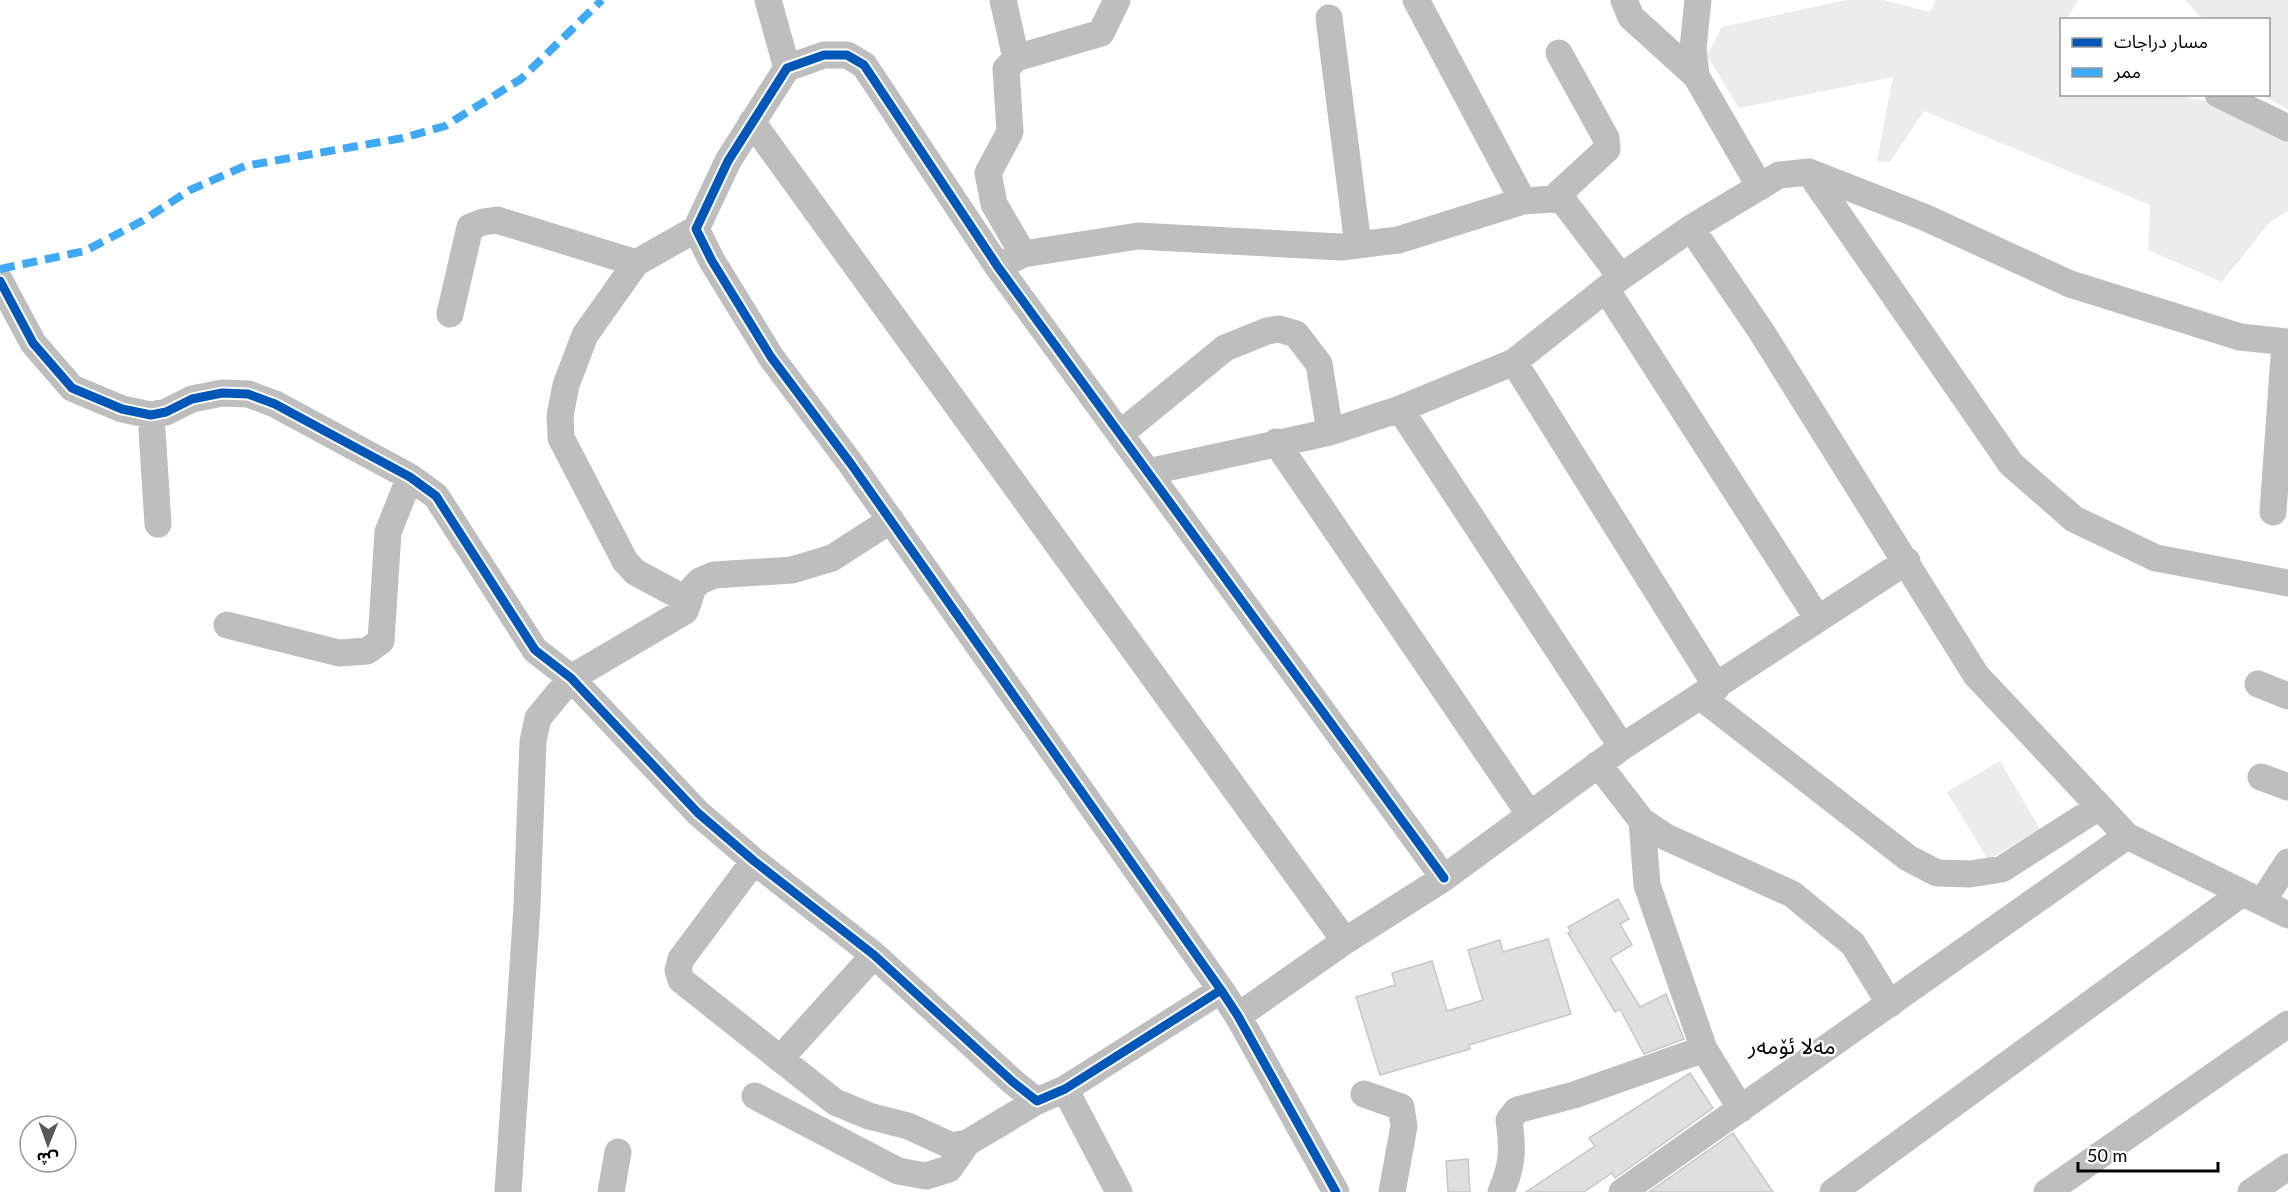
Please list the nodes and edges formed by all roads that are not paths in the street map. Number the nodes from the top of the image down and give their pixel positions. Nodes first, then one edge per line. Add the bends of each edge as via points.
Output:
1 (768, 0) edge
2 (1003, 0) edge
3 (1117, 0) edge
4 (1416, 0) edge
5 (1623, 0) edge
6 (1698, 0) edge
7 (1329, 18) dead end
8 (1559, 53) dead end
9 (1016, 58) junction
10 (787, 68) junction
11 (1696, 76) junction
12 (2221, 96) edge
13 (752, 122) junction
14 (2288, 128) edge
15 (1809, 172) junction
16 (1760, 187) junction
17 (1553, 199) junction
18 (1523, 201) junction
19 (1691, 228) junction
20 (696, 230) junction
21 (1358, 245) junction
22 (1023, 254) junction
23 (636, 263) junction
24 (998, 267) junction
25 (0, 281) edge
26 (1613, 283) junction
27 (450, 314) dead end
28 (2286, 342) edge
29 (1514, 362) junction
30 (1400, 409) junction
31 (151, 415) junction
32 (1330, 432) junction
33 (1120, 434) junction
34 (1276, 442) junction
35 (1148, 472) junction
36 (410, 477) junction
37 (2273, 512) dead end
38 (891, 520) junction
39 (158, 524) dead end
40 (1907, 561) junction
41 (2288, 583) edge
42 (689, 601) junction
43 (1818, 619) junction
44 (227, 626) dead end
45 (571, 678) junction
46 (2258, 684) dead end
47 (1709, 692) junction
48 (2288, 696) edge
49 (1622, 747) junction
50 (1598, 764) junction
51 (2261, 777) dead end
52 (2288, 787) edge
53 (2099, 807) junction
54 (1530, 815) junction
55 (1642, 821) junction
56 (2127, 836) junction
57 (754, 861) junction
58 (2288, 862) edge
59 (1444, 878) junction
60 (2252, 897) junction
61 (2288, 915) edge
62 (1345, 941) junction
63 (873, 955) junction
64 (1221, 990) junction
65 (1890, 1004) junction
66 (1238, 1016) junction
67 (2288, 1024) edge
68 (1704, 1049) junction
69 (780, 1059) junction
70 (1065, 1089) junction
71 (1364, 1094) dead end
72 (755, 1096) dead end
73 (1037, 1101) junction
74 (1741, 1109) junction
75 (967, 1143) junction
76 (618, 1152) dead end
77 (2288, 1167) edge
78 (508, 1192) edge
79 (611, 1192) edge
80 (1119, 1192) edge
81 (1336, 1192) edge
82 (1392, 1192) edge
83 (1501, 1192) edge
84 (1622, 1192) edge
85 (1833, 1192) edge
86 (2047, 1192) edge
87 (2251, 1192) edge

1 - 10 street
2 - 9 street
3 - 9 street via 1101,33
4 - 18 street
5 - 11 street via 1631,17
6 - 11 street via 1693,48
7 - 21 street
8 - 17 street via 1606,138 1607,149
9 - 22 street via 1005,69 1010,132 988,173 994,204
10 - 13 street
10 - 24 street via 824,55 847,55 864,65
11 - 16 street
12 - 14 street
13 - 20 street via 728,160
13 - 62 street
15 - 16 street via 1779,175
15 - 28 street via 1924,217 2070,284 2240,337
15 - 41 street via 2011,464 2074,519 2156,558
16 - 19 street
17 - 18 street
17 - 26 street via 1564,202
18 - 21 street via 1398,240
19 - 26 street
19 - 40 street
20 - 23 street
20 - 38 street via 771,357
21 - 22 street via 1138,236
22 - 24 street
23 - 27 street via 497,220 483,222 470,227
23 - 42 street via 585,335 566,385 560,416 561,438 625,561 635,572
24 - 33 street
25 - 31 street via 33,343 72,388 122,409
26 - 29 street
26 - 43 street
28 - 37 street
29 - 30 street
29 - 47 street
30 - 32 street
30 - 49 street
31 - 36 street via 192,399 222,393 248,394
31 - 39 street
32 - 33 street via 1320,364 1296,334 1279,329 1225,348
32 - 34 street
33 - 35 street
34 - 35 street
34 - 54 street
35 - 59 street
36 - 44 street via 388,532 381,641 367,651 339,653
36 - 45 street via 436,496 535,650
38 - 42 street via 832,558 792,570 714,575 693,588
38 - 64 street
40 - 43 street
40 - 53 street via 1976,675
42 - 45 street via 685,611 673,620
43 - 47 street
45 - 57 street via 698,813
45 - 78 street via 538,718 533,741 527,906
46 - 48 street
47 - 49 street
47 - 53 street via 1908,858 1937,873 1970,874 2002,869
49 - 50 street
50 - 54 street
50 - 55 street
51 - 52 street
53 - 56 street
54 - 59 street
55 - 65 street via 1666,837 1792,894 1853,944
55 - 68 street via 1647,885
56 - 60 street
56 - 65 street
57 - 63 street
57 - 69 street via 681,959 678,970 681,980
58 - 60 street
59 - 62 street
60 - 61 street
60 - 85 street
62 - 66 street
63 - 69 street
63 - 73 street
64 - 66 street
64 - 70 street
65 - 74 street
66 - 81 street
67 - 86 street
68 - 74 street
68 - 83 street via 1574,1095 1517,1110 1509,1120 1513,1145 1510,1171
69 - 75 street via 835,1102 908,1126 952,1146
70 - 73 street
70 - 80 street
71 - 82 street via 1401,1107 1404,1126
72 - 75 street via 898,1171 926,1176 949,1169
73 - 75 street
74 - 84 street
76 - 79 street
77 - 87 street

